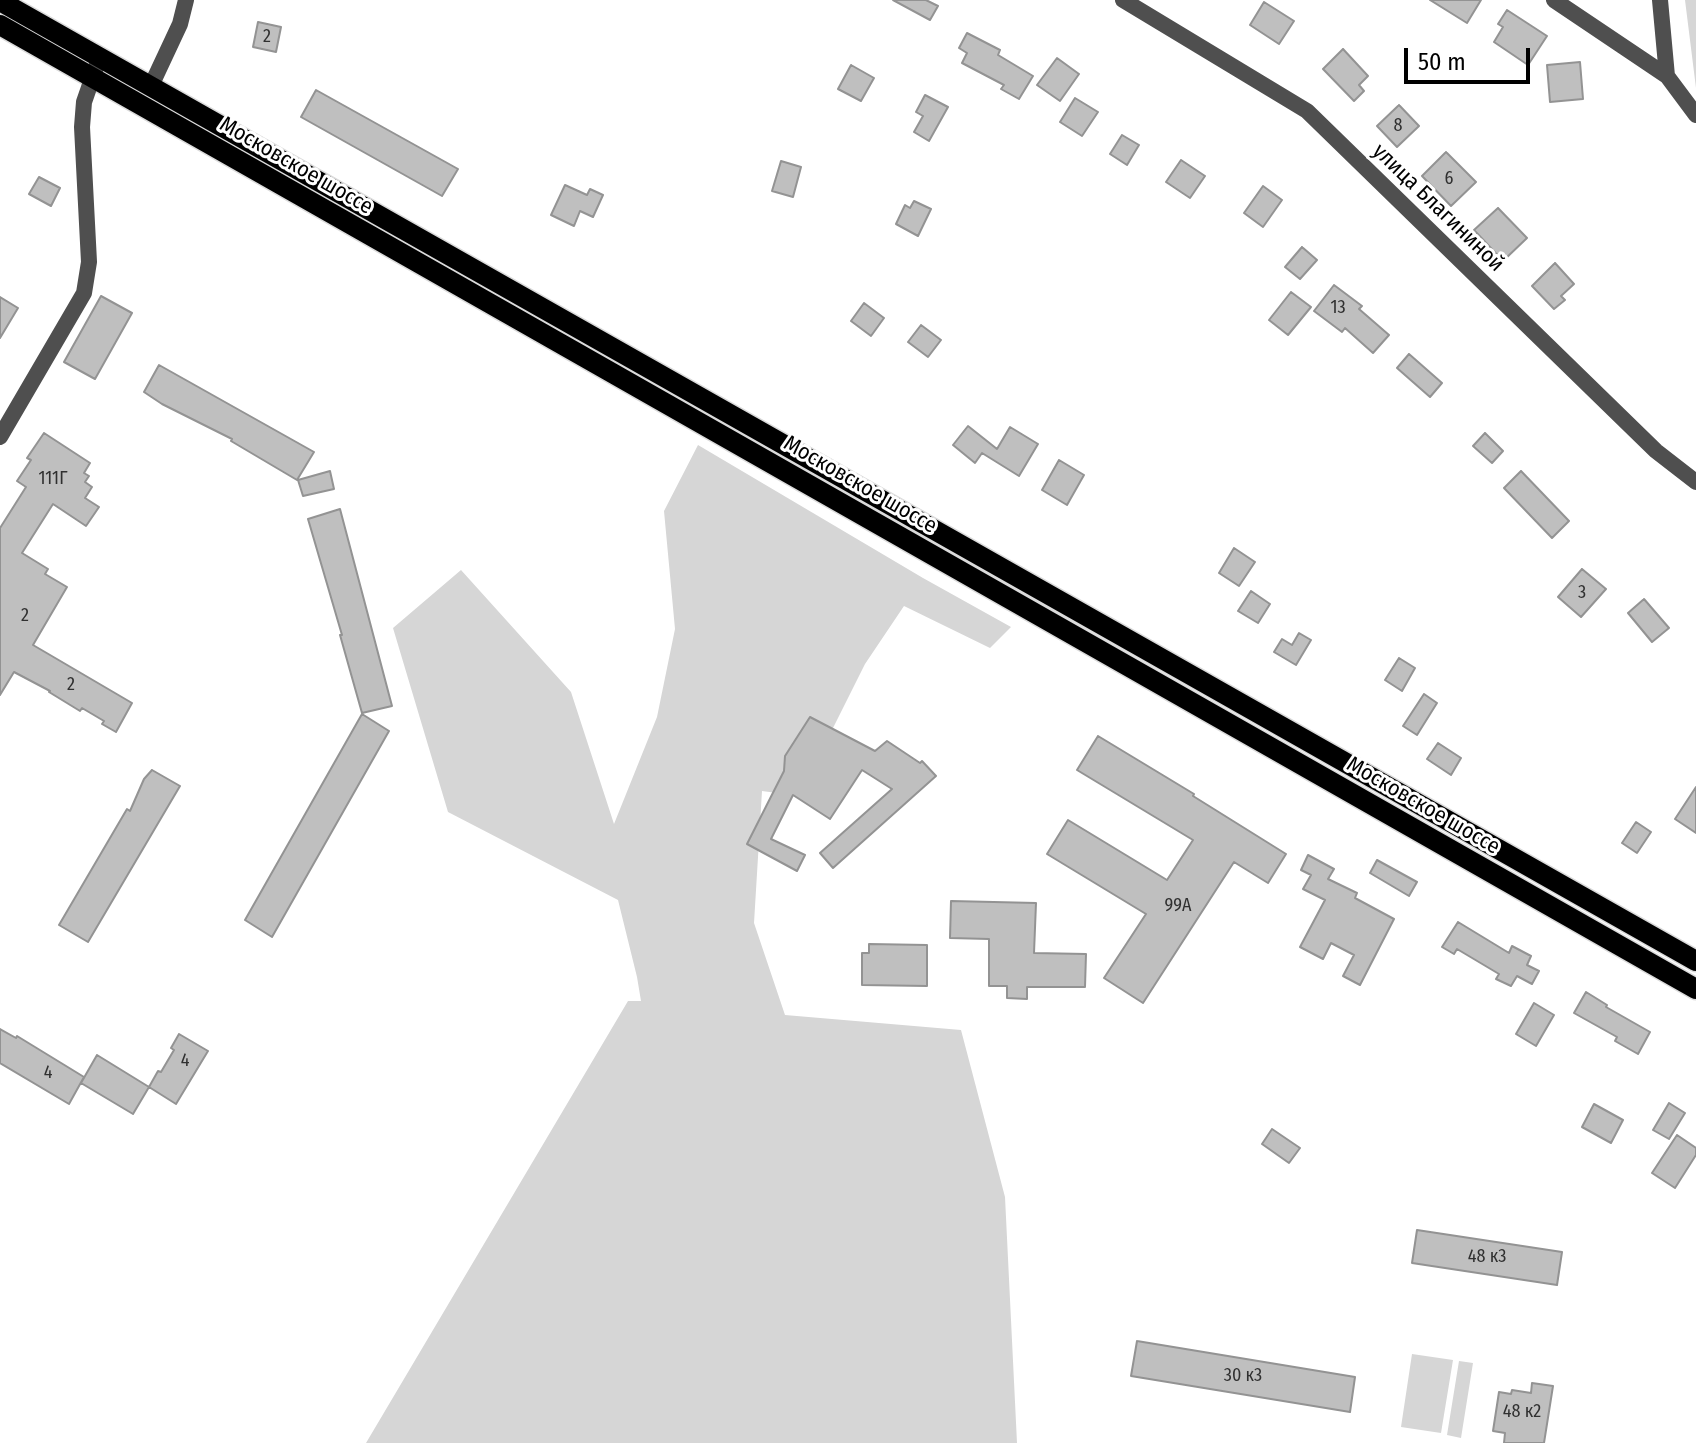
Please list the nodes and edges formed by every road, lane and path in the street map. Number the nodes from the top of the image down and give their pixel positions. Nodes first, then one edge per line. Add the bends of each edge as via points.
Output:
1 (186, 0) edge
2 (1123, 0) edge
3 (1554, 0) edge
4 (1660, 0) edge
5 (0, 1) edge
6 (0, 25) edge
7 (100, 56) junction
8 (1667, 76) junction
9 (92, 77) junction
10 (151, 86) junction
11 (1696, 115) edge
12 (0, 437) edge
13 (1696, 482) edge
14 (1696, 961) edge
15 (1695, 986) edge

1 - 10 street
2 - 13 street, улица Благининой via 1307,111 1656,451
3 - 8 street
4 - 8 street
5 - 7 main road, Московское шоссе
6 - 9 main road, Московское шоссе
7 - 9 street
7 - 10 main road, Московское шоссе
8 - 11 street
9 - 12 street via 82,127 89,262 84,293
9 - 15 main road, Московское шоссе
10 - 14 main road, Московское шоссе

